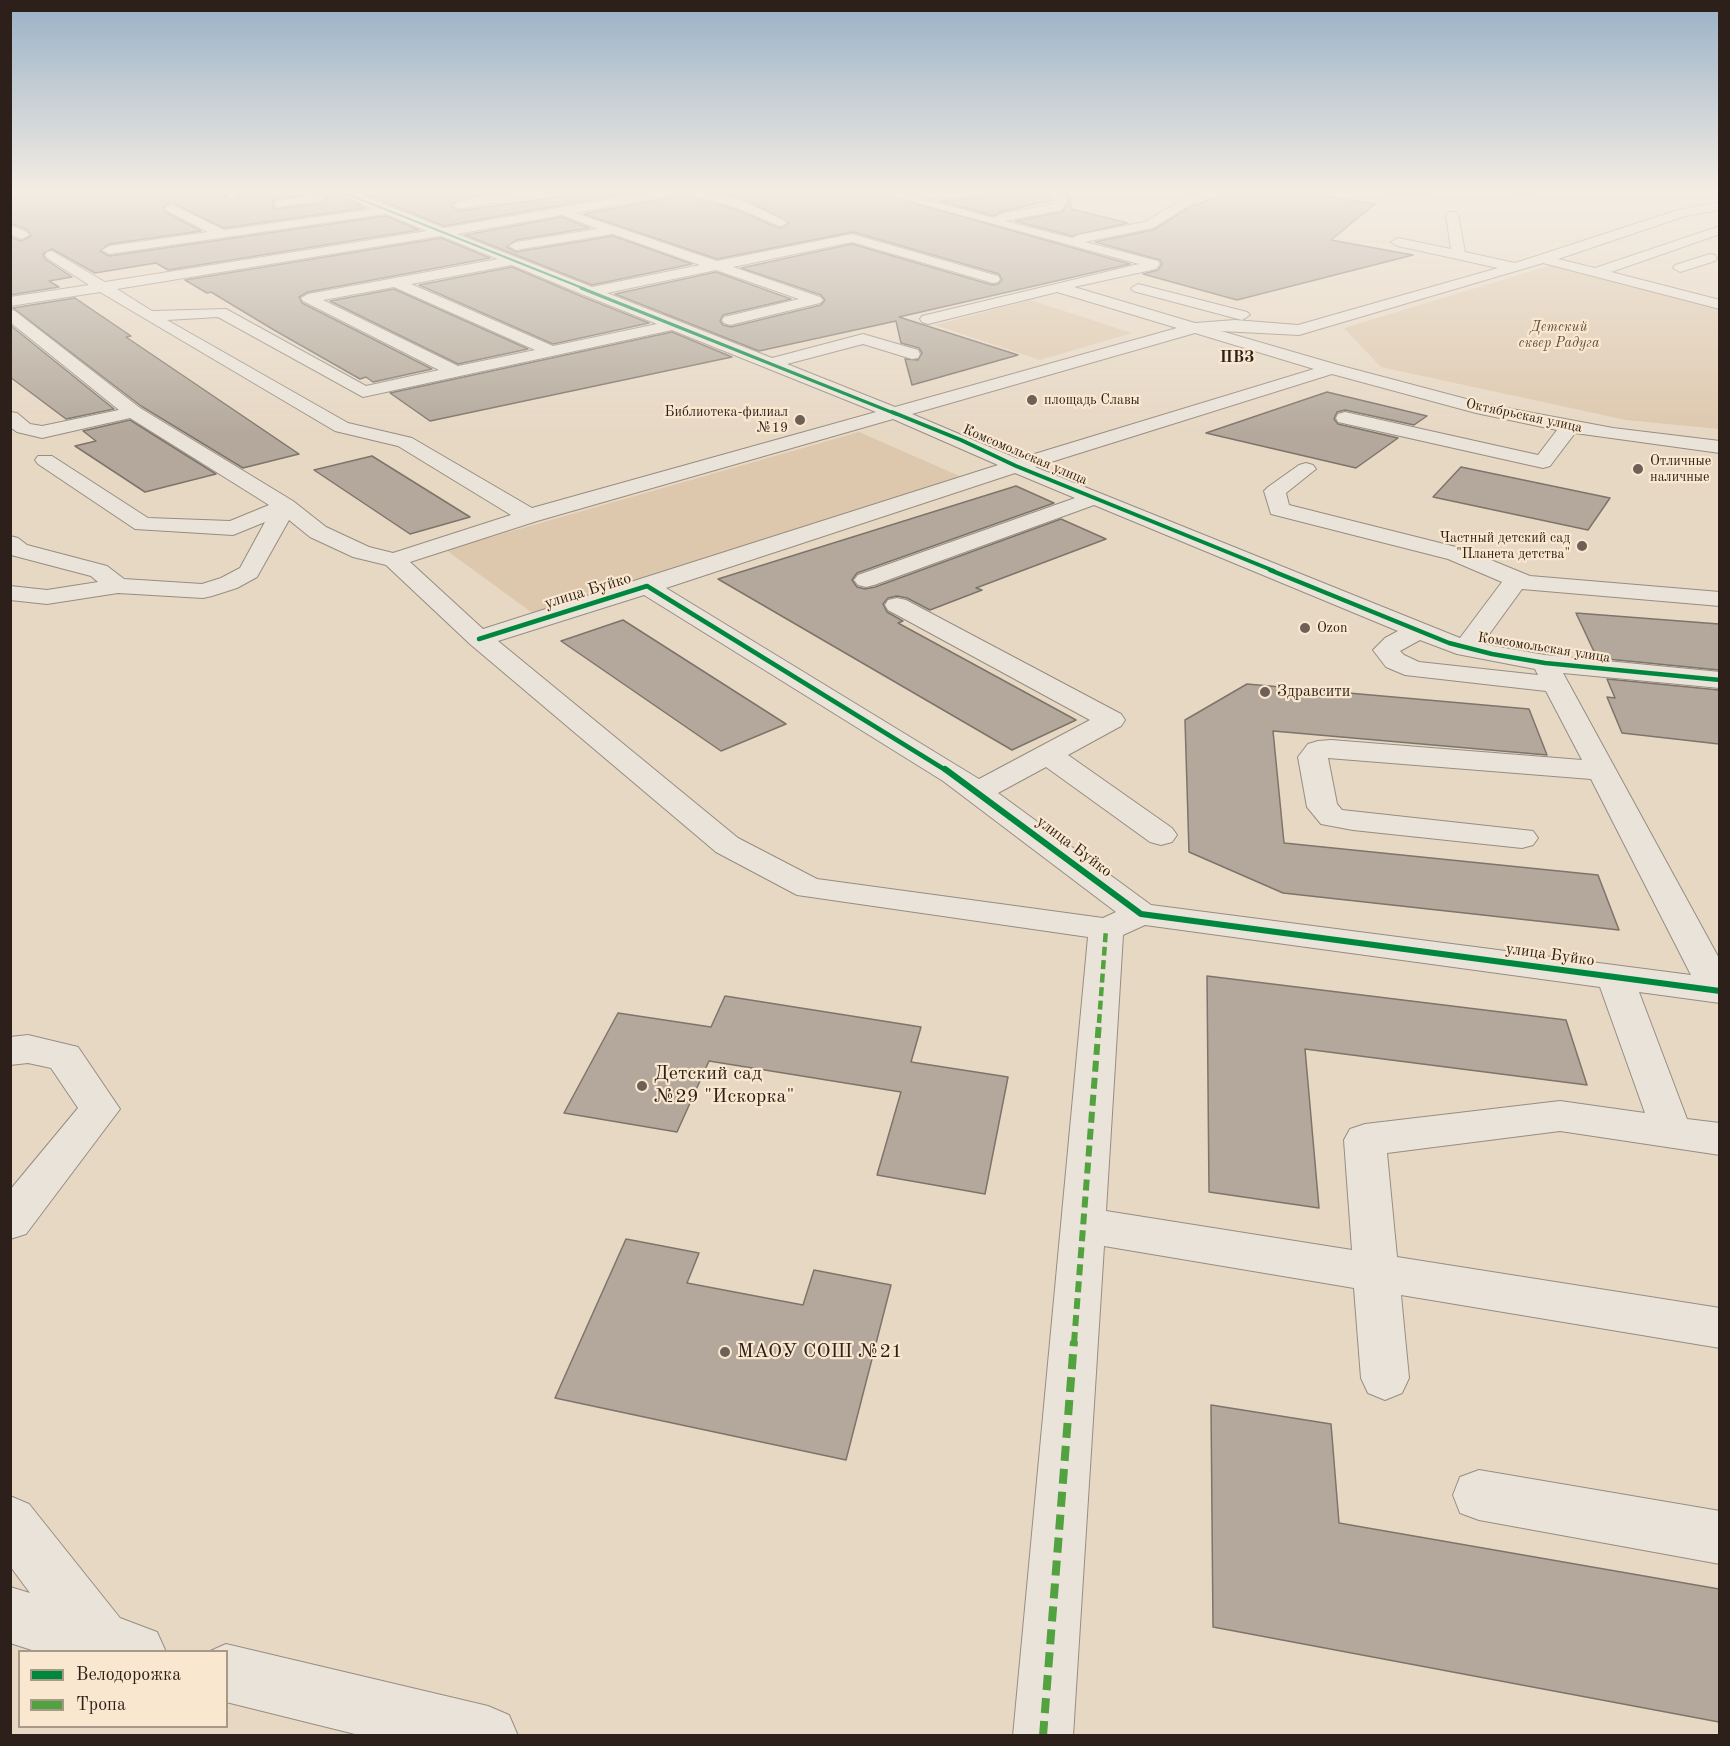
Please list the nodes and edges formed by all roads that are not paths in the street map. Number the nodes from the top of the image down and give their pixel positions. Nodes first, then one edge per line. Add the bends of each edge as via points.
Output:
1 (77, 271) edge
2 (198, 271) edge
3 (439, 271) edge
4 (548, 271) edge
5 (692, 271) edge
6 (734, 271) edge
7 (970, 271) edge
8 (1128, 271) edge
9 (1500, 271) edge
10 (1588, 271) edge
11 (1598, 271) edge
12 (1594, 273) junction
13 (1100, 278) junction
14 (395, 282) junction
15 (100, 287) junction
16 (1057, 287) junction
17 (1040, 291) junction
18 (589, 292) junction
19 (10, 302) edge
20 (1719, 305) edge
21 (10, 314) edge
22 (149, 316) junction
23 (928, 319) dead end
24 (730, 320) dead end
25 (672, 325) junction
26 (1196, 328) junction
27 (1299, 330) junction
28 (551, 351) junction
29 (912, 354) dead end
30 (769, 364) junction
31 (1332, 369) junction
32 (456, 372) junction
33 (133, 412) junction
34 (892, 412) junction
35 (10, 417) edge
36 (1345, 418) dead end
37 (1570, 427) junction
38 (1719, 447) edge
39 (45, 460) dead end
40 (1016, 466) junction
41 (1306, 469) dead end
42 (1094, 498) junction
43 (285, 506) junction
44 (529, 516) junction
45 (10, 543) edge
46 (394, 561) junction
47 (866, 580) dead end
48 (1516, 580) junction
49 (118, 586) junction
50 (648, 586) junction
51 (10, 593) edge
52 (1719, 599) edge
53 (897, 605) dead end
54 (1418, 632) junction
55 (478, 639) junction
56 (1466, 648) junction
57 (1552, 674) junction
58 (1719, 680) edge
59 (1047, 754) junction
60 (1602, 771) junction
61 (977, 792) junction
62 (1161, 835) dead end
63 (1522, 838) dead end
64 (1124, 921) junction
65 (1616, 978) junction
66 (1719, 991) edge
67 (10, 1052) edge
68 (1672, 1132) junction
69 (1719, 1138) edge
70 (10, 1222) edge
71 (1083, 1225) junction
72 (1376, 1272) junction
73 (1719, 1328) edge
74 (1384, 1378) dead end
75 (1479, 1496) dead end
76 (10, 1522) edge
77 (1719, 1538) edge
78 (10, 1615) edge
79 (120, 1648) edge
80 (228, 1673) edge
81 (488, 1736) edge
82 (1043, 1736) edge

1 - 15 street
2 - 15 street
3 - 14 street
4 - 18 street, Комсомольская улица
5 - 18 street
6 - 24 street via 815,300
7 - 17 street
8 - 13 street
9 - 27 street
10 - 12 street
11 - 12 street
12 - 20 street
13 - 16 street
13 - 27 street
14 - 28 street
14 - 32 street via 308,298
15 - 19 street
15 - 22 street
16 - 17 street
16 - 26 street, Октябрьская улица
17 - 23 street
18 - 25 street, Комсомольская улица
21 - 33 street
22 - 32 street via 221,312 363,392
22 - 44 street via 342,427 405,442
25 - 28 street
25 - 30 street, Комсомольская улица
26 - 27 street via 1235,325
26 - 31 street, Октябрьская улица
26 - 34 street
27 - 31 street via 1324,347
28 - 32 street
29 - 30 street via 863,339
30 - 34 street, Комсомольская улица
31 - 37 street, Октябрьская улица via 1483,409
31 - 40 street
33 - 35 street via 42,432 24,428
33 - 43 street
34 - 40 street, Комсомольская улица
34 - 44 street
36 - 37 street via 1543,462
37 - 38 street, Октябрьская улица
39 - 43 street via 143,524 233,528
40 - 42 street, Комсомольская улица
40 - 50 street
41 - 48 street via 1275,490 1279,509 1456,554
42 - 47 street
42 - 54 street, Комсомольская улица
43 - 46 street via 318,532 361,552
43 - 49 street via 249,572 229,583 203,591
44 - 46 street
45 - 49 street via 20,550 99,571
46 - 55 street
48 - 52 street via 1551,587
48 - 56 street
49 - 51 street via 46,597
50 - 55 street, улица Буйко
50 - 61 street, улица Буйко
53 - 59 street via 1111,720
54 - 56 street, Комсомольская улица
54 - 57 street via 1386,650 1395,661 1414,669
55 - 64 street via 727,845 809,888
56 - 57 street, Комсомольская улица
57 - 58 street, Комсомольская улица
57 - 60 street
59 - 61 street
59 - 62 street
60 - 63 street via 1331,749 1318,750 1313,757 1322,807 1332,817
60 - 66 street
61 - 64 street, улица Буйко
64 - 65 street, улица Буйко
64 - 71 street
65 - 66 street, улица Буйко
65 - 68 street
67 - 70 street via 28,1049 64,1057 100,1109
68 - 69 street
68 - 72 street via 1560,1116 1365,1140
71 - 72 street
71 - 82 street
72 - 73 street
72 - 74 street
75 - 77 street
76 - 79 street
78 - 79 street
80 - 81 street

